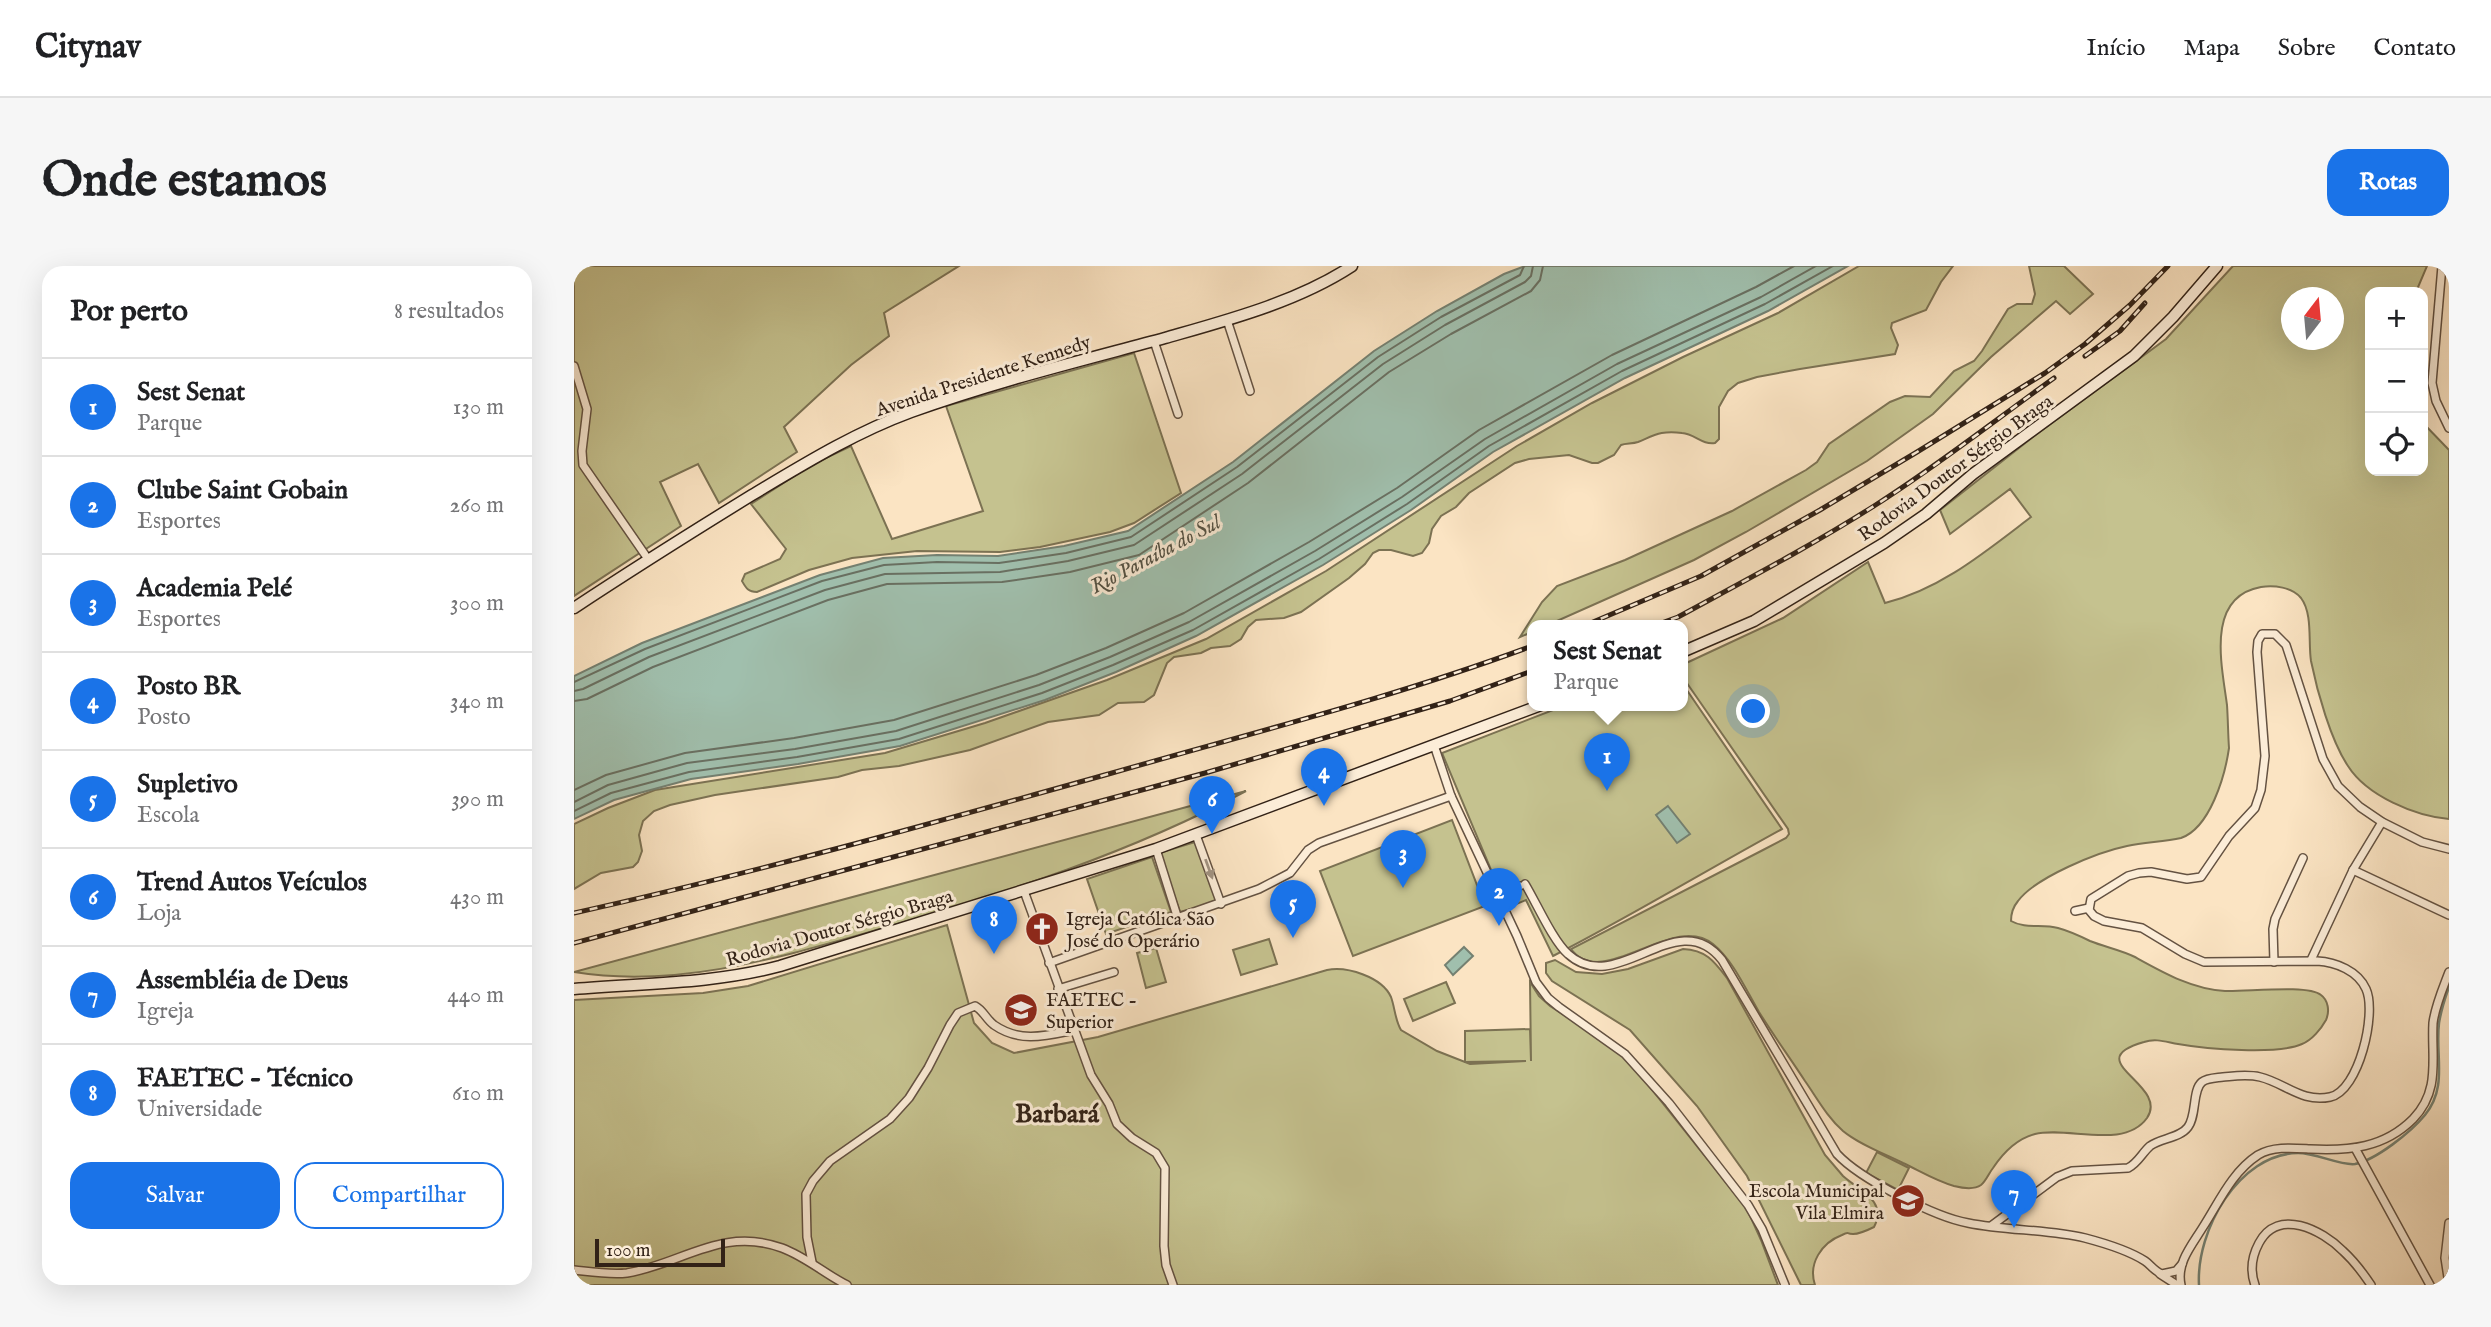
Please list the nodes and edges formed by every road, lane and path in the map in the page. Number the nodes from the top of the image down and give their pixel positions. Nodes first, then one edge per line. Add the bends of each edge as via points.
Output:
1 (1352, 266) edge
2 (2217, 266) edge
3 (2442, 266) edge
4 (1227, 320) junction
5 (1154, 341) junction
6 (574, 366) edge
7 (1250, 391) dead end
8 (1178, 414) dead end
9 (2449, 428) edge
10 (648, 559) junction
11 (574, 608) edge
12 (1688, 649) edge
13 (1527, 710) edge
14 (1434, 745) junction
15 (1451, 796) junction
16 (2382, 822) junction
17 (1196, 835) junction
18 (1156, 849) junction
19 (2449, 849) edge
20 (2303, 858) dead end
21 (2353, 870) junction
22 (1024, 891) junction
23 (1497, 894) junction
24 (1221, 904) junction
25 (2088, 908) junction
26 (2075, 911) dead end
27 (2449, 915) edge
28 (1178, 919) junction
29 (2311, 960) junction
30 (2274, 962) junction
31 (1049, 963) junction
32 (1114, 972) dead end
33 (2449, 972) edge
34 (574, 989) edge
35 (1058, 989) junction
36 (1075, 1033) junction
37 (2355, 1149) junction
38 (2449, 1223) edge
39 (1991, 1227) junction
40 (812, 1262) junction
41 (2182, 1264) junction
42 (574, 1270) edge
43 (2157, 1272) junction
44 (2449, 1284) edge
45 (847, 1285) edge
46 (1173, 1285) edge
47 (1785, 1285) edge
48 (2179, 1285) edge
49 (2255, 1285) edge
50 (2371, 1285) edge
51 (2430, 1285) edge

1 - 4 main road, Avenida Presidente Kennedy via 1301,292
2 - 12 main road, Rodovia Doutor Sérgio Braga via 2134,356 1926,514 1754,621
3 - 9 street via 2432,383
4 - 5 main road, Avenida Presidente Kennedy
4 - 7 street
5 - 8 street
5 - 10 main road, Avenida Presidente Kennedy via 880,424 820,454
6 - 10 street via 587,409 583,465
10 - 11 main road, Avenida Presidente Kennedy
13 - 14 main road, Rodovia Doutor Sérgio Braga
14 - 15 street
14 - 17 main road, Rodovia Doutor Sérgio Braga
15 - 23 street
15 - 24 street via 1319,843 1282,878
16 - 19 street via 2422,842
16 - 21 street
16 - 25 street via 2351,800 2330,775 2286,645 2275,634 2264,634 2257,652 2265,756 2255,808 2201,877 2134,874 2091,900
17 - 18 main road, Rodovia Doutor Sérgio Braga
17 -> 24 street
18 - 22 main road, Rodovia Doutor Sérgio Braga
18 - 28 street
20 - 30 street via 2275,919
21 - 27 street
21 - 29 street
22 - 31 street
22 - 34 main road, Rodovia Doutor Sérgio Braga via 745,975
23 - 39 street via 1522,885 1563,949 1585,963 1612,965 1682,940 1709,946 1722,960 1844,1162 1932,1210
23 - 47 street via 1541,990 1625,1054 1669,1103 1748,1205
24 - 28 street
25 - 26 street
25 - 30 street via 2098,919 2138,927 2204,962
28 - 31 street
29 - 30 street
29 - 39 street via 2329,962 2352,973 2364,985 2370,1002 2357,1068 2339,1094 2307,1097 2250,1076 2207,1080 2199,1087 2192,1120 2183,1132 2152,1145 2128,1168 2073,1171 2057,1177
31 - 35 street
32 - 35 street
33 - 37 street via 2435,1013 2434,1079 2427,1100 2396,1132 2379,1143
35 - 36 street
36 - 40 street via 1026,1038 996,1026 975,1006 958,1013 909,1098 890,1119 830,1161 813,1181 806,1194
36 - 46 street via 1090,1075 1117,1124 1162,1160 1166,1173 1164,1246
37 - 41 street via 2292,1148 2261,1153 2232,1182
37 - 51 street
38 - 44 street via 2445,1258
39 - 43 street via 2087,1238 2146,1261
40 - 42 street via 780,1247 729,1242 625,1273
40 - 45 street
41 - 43 street via 2174,1272
41 - 48 street
43 - 48 street
49 - 50 street via 2252,1268 2259,1243 2272,1228 2289,1224 2305,1226 2333,1241

